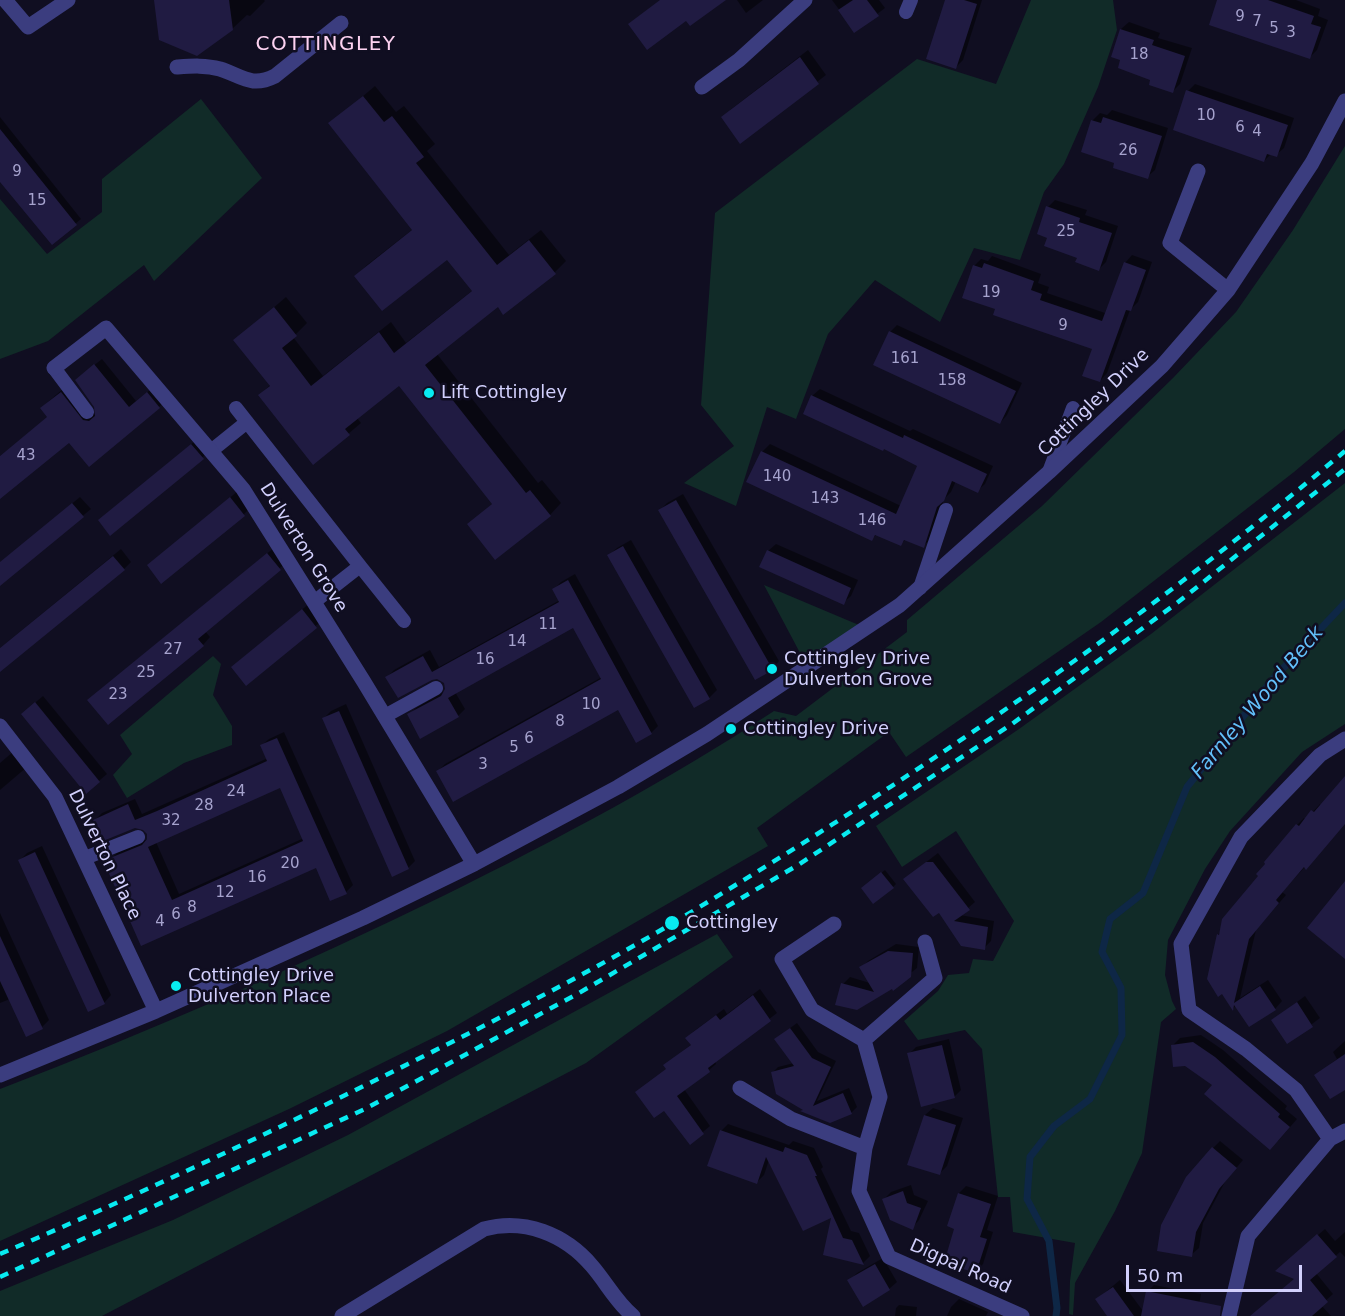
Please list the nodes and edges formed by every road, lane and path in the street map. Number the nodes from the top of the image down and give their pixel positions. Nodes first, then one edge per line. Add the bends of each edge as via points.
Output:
1 (5, 0) edge
2 (68, 0) edge
3 (805, 0) edge
4 (341, 23) dead end
5 (177, 68) dead end
6 (702, 87) dead end
7 (1345, 101) edge
8 (1198, 171) dead end
9 (1228, 290) junction
10 (54, 368) joint
11 (236, 408) dead end
12 (1072, 408) dead end
13 (87, 412) dead end
14 (247, 422) junction
15 (211, 451) junction
16 (1049, 472) junction
17 (945, 510) dead end
18 (360, 566) junction
19 (920, 588) junction
20 (314, 602) junction
21 (404, 621) dead end
22 (436, 688) dead end
23 (385, 716) junction
24 (0, 726) edge
25 (1345, 739) edge
26 (138, 837) dead end
27 (85, 858) junction
28 (474, 864) junction
29 (834, 924) dead end
30 (925, 942) dead end
31 (156, 1011) junction
32 (864, 1040) junction
33 (0, 1075) edge
34 (740, 1088) dead end
35 (1345, 1131) edge
36 (1330, 1139) junction
37 (865, 1148) junction
38 (626, 1314) edge
39 (342, 1316) edge
40 (1022, 1316) edge
41 (1230, 1316) edge

1 - 2 street via 28,27
3 - 6 street via 739,60
4 - 5 street via 264,82 249,81 219,69
7 - 9 street, Cottingley Drive via 1312,163
8 - 9 street via 1170,243
9 - 16 street, Cottingley Drive via 1162,366
10 - 13 lane
10 - 15 street, Dulverton Grove via 106,328
11 - 14 lane
12 - 16 lane
14 - 15 lane
14 - 18 lane
15 - 20 street, Dulverton Grove via 243,489
16 - 19 street, Cottingley Drive
17 - 19 lane
18 - 20 lane
18 - 21 lane
19 - 28 street, Cottingley Drive via 892,611 707,734
20 - 23 street, Dulverton Grove
22 - 23 lane
23 - 28 street, Dulverton Grove
24 - 27 street, Dulverton Place via 55,797
25 - 36 street via 1320,755 1241,837 1181,944 1189,1010 1246,1048 1296,1090
26 - 27 lane
27 - 31 street, Dulverton Place
28 - 31 street, Cottingley Drive
29 - 32 street via 782,959 812,1010
30 - 32 street via 935,978
31 - 33 street, Cottingley Drive
32 - 37 street, Digpal Road via 880,1097
34 - 37 street via 791,1119
35 - 36 street
36 - 41 street via 1248,1236
37 - 40 street, Digpal Road via 859,1191 889,1257
38 - 39 street via 590,1264 571,1247 550,1233 501,1225 484,1229

